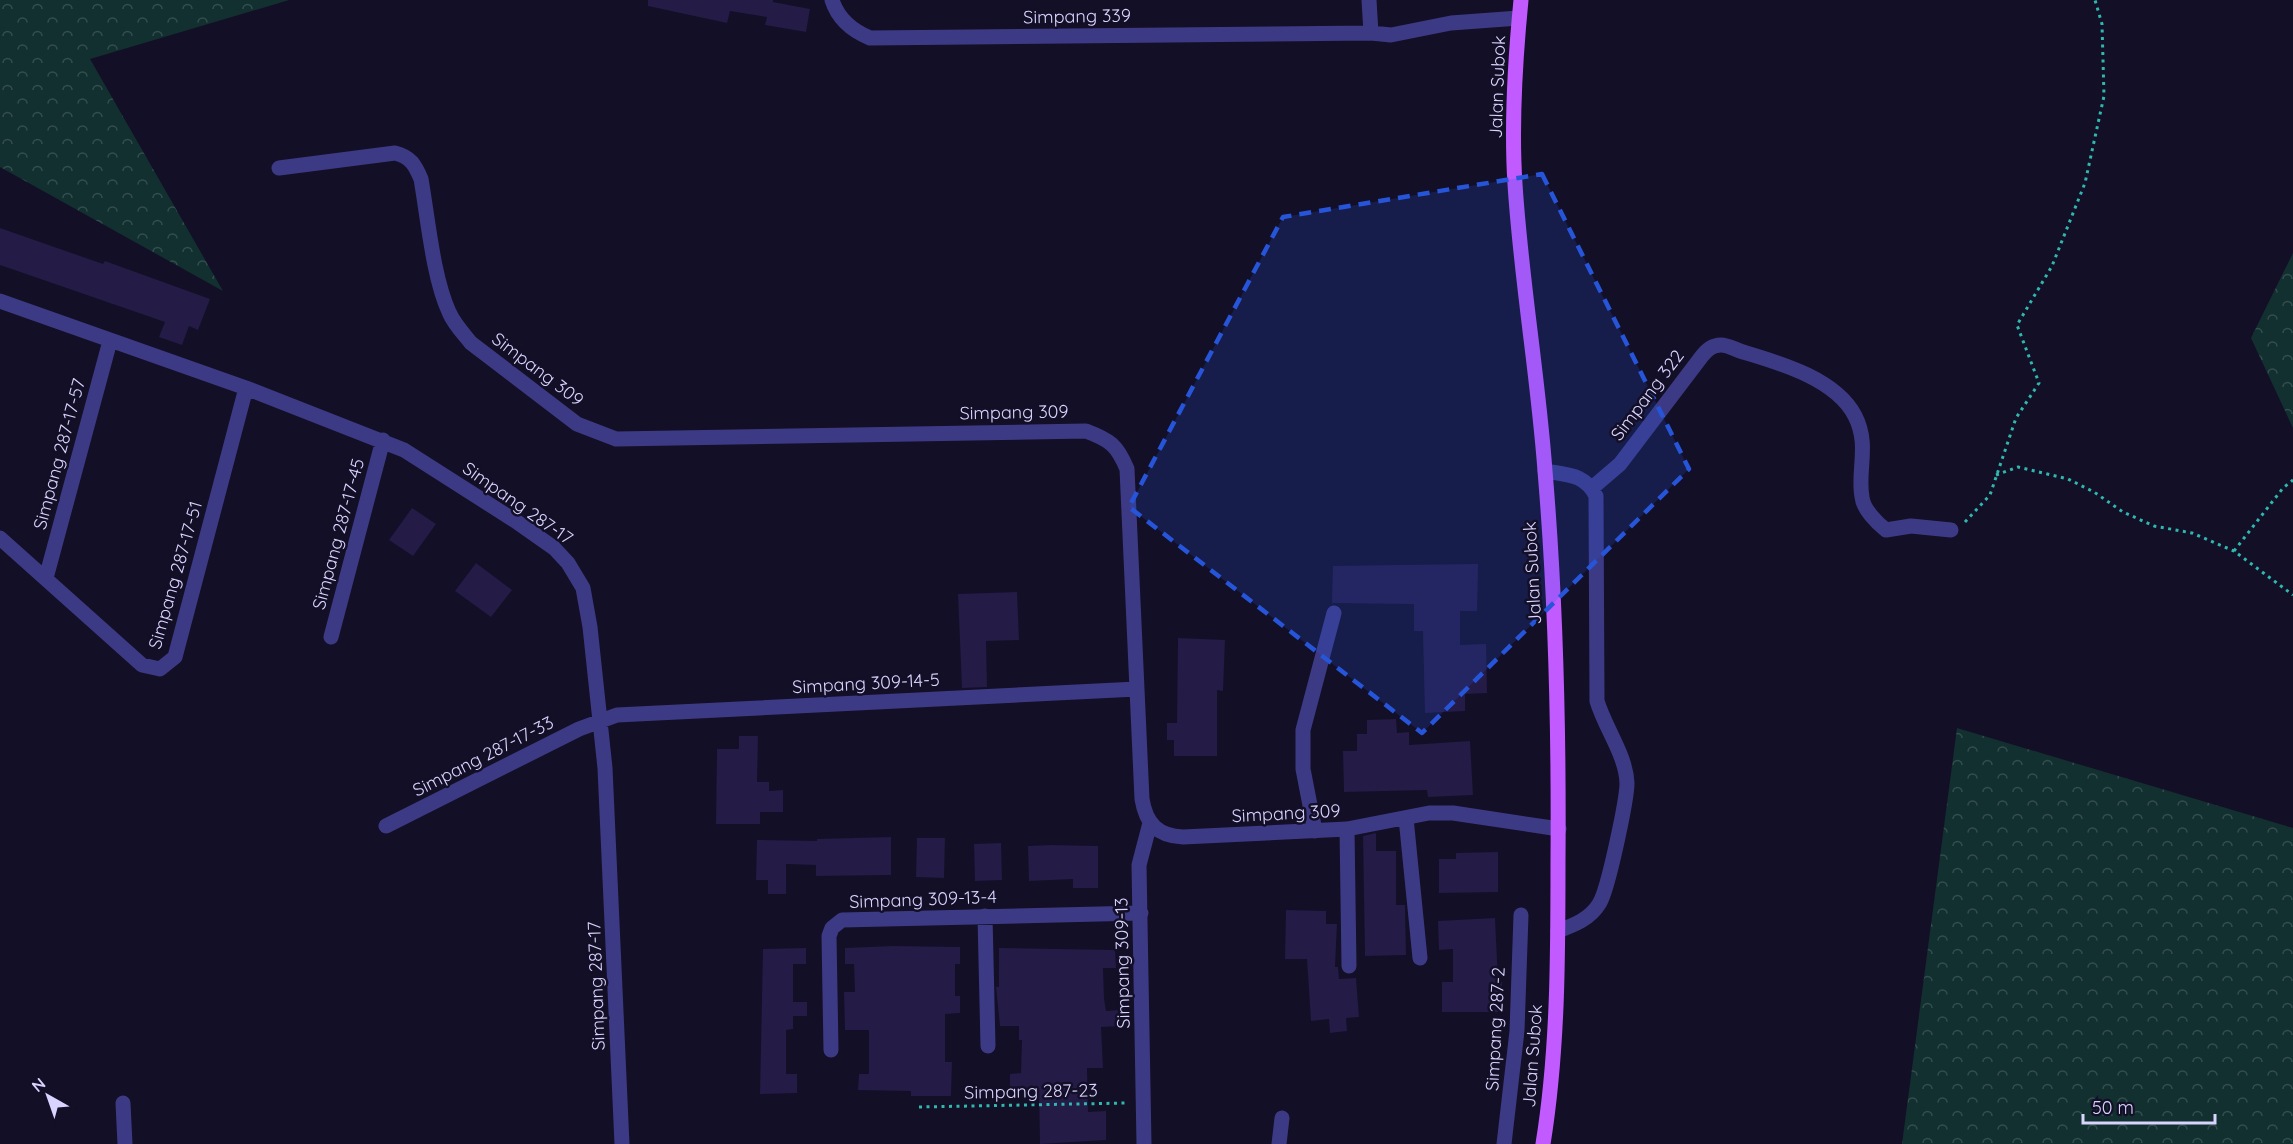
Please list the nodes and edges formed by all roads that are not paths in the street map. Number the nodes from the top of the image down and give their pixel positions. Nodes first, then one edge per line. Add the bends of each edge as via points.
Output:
1 (832, 0) edge
2 (1369, 0) edge
3 (1521, 0) edge
4 (1519, 18) junction
5 (1371, 33) junction
6 (279, 168) dead end
7 (0, 301) edge
8 (110, 341) junction
9 (246, 388) junction
10 (383, 440) junction
11 (1545, 471) junction
12 (1592, 488) junction
13 (1951, 530) road end
14 (0, 538) edge
15 (46, 578) junction
16 (1334, 613) dead end
17 (331, 637) dead end
18 (1137, 689) junction
19 (598, 721) junction
20 (1406, 818) junction
21 (1149, 824) junction
22 (386, 826) dead end
23 (1347, 829) junction
24 (1559, 829) junction
25 (1315, 831) junction
26 (1141, 913) junction
27 (1521, 915) dead end
28 (985, 916) junction
29 (1558, 931) junction
30 (1420, 958) dead end
31 (1349, 966) dead end
32 (988, 1046) dead end
33 (831, 1050) dead end
34 (123, 1103) dead end
35 (1282, 1118) dead end
36 (125, 1144) edge
37 (621, 1144) edge
38 (1144, 1144) edge
39 (1279, 1144) edge
40 (1504, 1144) edge
41 (1543, 1144) edge

1 - 5 street, Simpang 339 via 843,19 870,38
2 - 5 street
3 - 4 main road, Jalan Subok
4 - 5 street, Simpang 339 via 1469,21 1391,35
4 - 11 main road, Jalan Subok via 1515,181
6 - 18 street, Simpang 309 via 395,153 406,156 416,165 421,179 441,291 458,327 471,343 577,424 596,433 616,439 1086,430 1106,438 1120,451 1127,469
7 - 8 street, Simpang 287-17
8 - 9 street, Simpang 287-17
8 - 15 street, Simpang 287-17-57
9 - 10 street, Simpang 287-17
9 - 15 street, Simpang 287-17-51 via 175,657 168,665 160,669 142,665
10 - 17 street, Simpang 287-17-45
10 - 19 street, Simpang 287-17 via 517,522 568,563 583,588
11 - 12 street via 1580,477
11 - 24 main road, Jalan Subok via 1554,598
12 - 13 street, Simpang 322 via 1620,464 1702,356 1711,347 1721,345 1809,377 1833,391 1854,414 1861,432 1862,498 1886,530 1911,525
12 - 29 street via 1596,496 1597,701 1623,761 1627,783 1606,892 1590,915
14 - 15 street, Simpang 287-17-51
16 - 25 street via 1303,730 1303,769
18 - 19 street, Simpang 309-14-5 via 616,715
18 - 21 street, Simpang 309 via 1142,800
19 - 22 street, Simpang 287-17-33
19 - 37 street, Simpang 287-17 via 605,768
20 - 23 street, Simpang 309
20 - 24 street, Simpang 309 via 1453,813
20 - 30 street
21 - 25 street, Simpang 309 via 1159,832 1183,837
21 - 26 street, Simpang 309-13 via 1139,865
23 - 25 street, Simpang 309
23 - 31 street
24 - 29 main road, Jalan Subok
26 - 28 street, Simpang 309-13-4
26 - 38 street, Simpang 309-13
27 - 40 street, Simpang 287-2 via 1517,1031
28 - 32 street
28 - 33 street, Simpang 309-13-4 via 849,918 837,924 829,936
29 - 41 main road, Jalan Subok via 1554,1052
34 - 36 street
35 - 39 street

